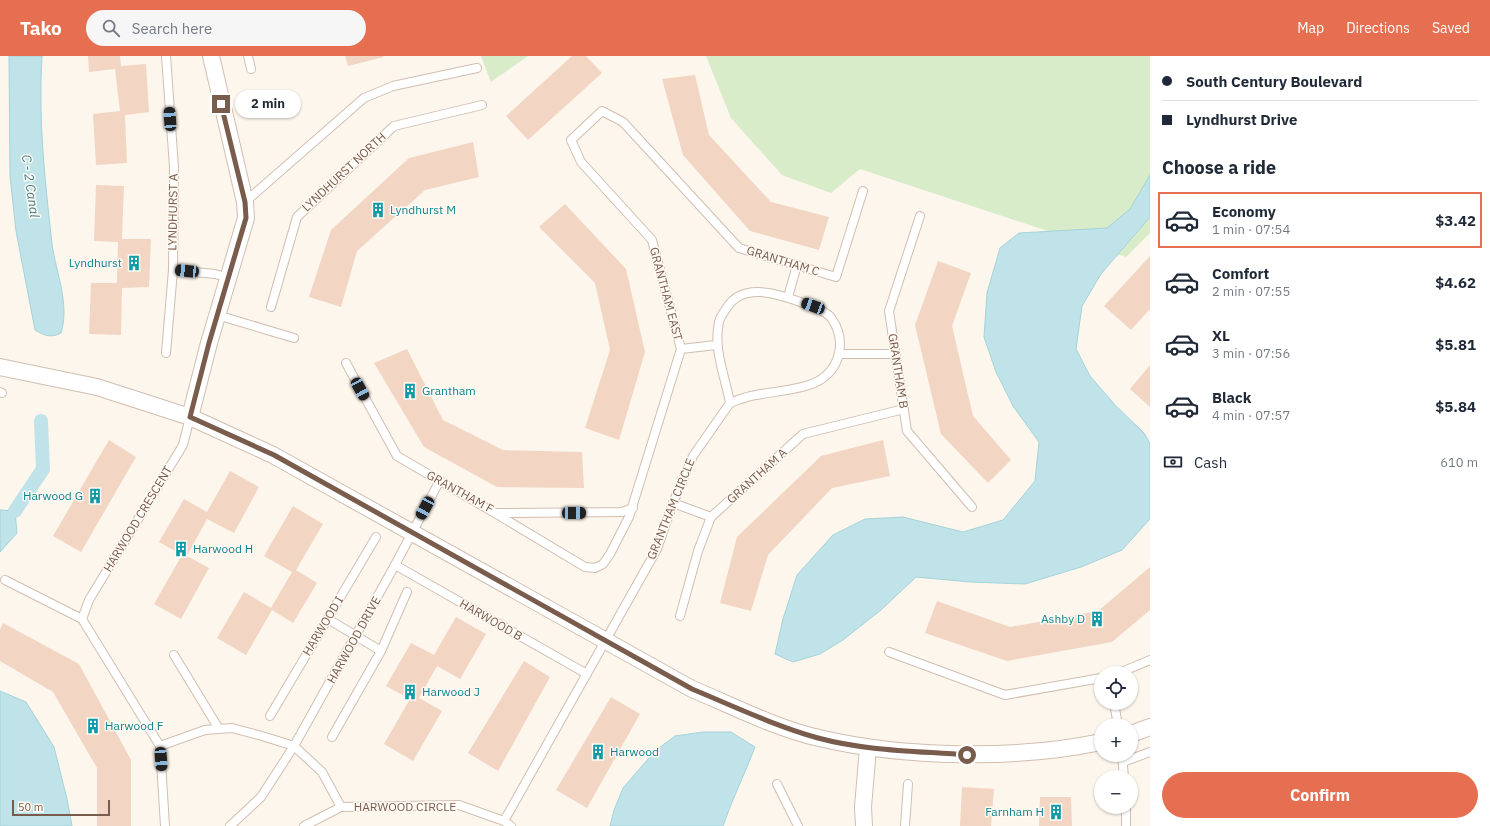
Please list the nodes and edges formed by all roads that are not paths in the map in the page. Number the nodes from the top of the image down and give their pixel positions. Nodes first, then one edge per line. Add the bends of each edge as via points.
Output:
1 (166, 56) edge
2 (211, 56) edge
3 (248, 56) edge
4 (477, 68) dead end
5 (251, 69) dead end
6 (482, 105) dead end
7 (581, 162) joint
8 (863, 191) dead end
9 (245, 202) junction
10 (920, 216) dead end
11 (797, 266) junction
12 (173, 270) junction
13 (229, 278) junction
14 (788, 297) junction
15 (270, 307) dead end
16 (217, 315) junction
17 (294, 338) dead end
18 (716, 345) junction
19 (681, 350) junction
20 (166, 353) dead end
21 (840, 354) junction
22 (896, 354) junction
23 (346, 363) dead end
24 (0, 367) edge
25 (730, 403) junction
26 (904, 409) junction
27 (190, 417) junction
28 (439, 482) junction
29 (673, 503) junction
30 (972, 507) dead end
31 (633, 508) junction
32 (495, 513) junction
33 (711, 517) junction
34 (412, 533) junction
35 (376, 537) dead end
36 (395, 565) junction
37 (5, 580) dead end
38 (407, 592) dead end
39 (680, 616) dead end
40 (82, 619) junction
41 (328, 619) junction
42 (356, 637) junction
43 (607, 640) junction
44 (381, 651) junction
45 (889, 652) dead end
46 (174, 655) dead end
47 (1150, 660) edge
48 (1136, 666) edge
49 (587, 674) junction
50 (1094, 679) edge
51 (270, 716) dead end
52 (1150, 727) edge
53 (219, 729) junction
54 (1138, 731) edge
55 (332, 738) dead end
56 (1094, 743) edge
57 (160, 746) junction
58 (294, 746) junction
59 (868, 748) junction
60 (1150, 752) edge
61 (1138, 755) edge
62 (777, 784) dead end
63 (908, 784) dead end
64 (341, 806) junction
65 (1126, 814) edge
66 (508, 824) edge
67 (165, 826) edge
68 (230, 826) edge
69 (304, 826) edge
70 (798, 826) edge
71 (864, 826) edge
72 (905, 826) edge
73 (1126, 826) edge

1 - 12 lane, LYNDHURST A via 174,167
2 - 9 street
3 - 5 lane
4 - 9 lane via 393,86 364,98
6 - 15 lane, LYNDHURST NORTH via 394,126 297,217
7 - 11 lane, GRANTHAM C via 571,140 602,111 623,122 739,248
7 - 19 lane, GRANTHAM EAST via 652,240
8 - 11 lane, GRANTHAM C via 836,277
9 - 13 street via 246,218
10 - 22 lane, GRANTHAM B via 889,311
11 - 14 lane
12 - 13 lane
12 - 20 lane, LYNDHURST A
13 - 16 street
14 - 18 lane via 763,291 744,294 729,303 719,321
14 - 21 lane via 813,306 832,318 839,338
16 - 17 lane
16 - 27 street
18 - 19 lane
18 - 25 lane
19 - 31 lane, GRANTHAM EAST
21 - 22 lane
21 - 25 lane via 833,368 823,378 810,384 754,395
22 - 26 lane, GRANTHAM B
23 - 28 lane, GRANTHAM F via 397,456
24 - 27 street via 97,387
25 - 29 lane, GRANTHAM CIRCLE via 693,456
26 - 30 lane, GRANTHAM B via 907,431
26 - 33 lane, GRANTHAM A via 803,434
27 - 34 street via 274,455
27 - 40 lane, HARWOOD CRESCENT via 184,445 89,600
28 - 32 lane, GRANTHAM F
28 - 34 lane, HARWOOD DRIVE
29 - 33 lane
29 - 43 lane, GRANTHAM CIRCLE via 657,550
31 - 32 lane, GRANTHAM F via 622,512
31 - 32 lane, GRANTHAM EAST via 610,554 603,564 596,568 585,568
33 - 39 lane, GRANTHAM A via 698,551
34 - 36 lane, HARWOOD DRIVE
34 - 43 street
35 - 41 lane, HARWOOD I
36 - 42 lane, HARWOOD DRIVE
36 - 49 lane, HARWOOD B
37 - 40 lane
38 - 44 lane
40 - 57 lane
41 - 42 lane
41 - 51 lane, HARWOOD I
42 - 44 lane
42 - 58 lane, HARWOOD DRIVE
43 - 49 lane, HARWOOD CIRCLE
43 - 59 street via 692,689 761,718 818,738
44 - 55 lane
45 - 50 lane via 1005,695
46 - 53 lane
47 - 48 lane
49 - 66 lane, HARWOOD CIRCLE
52 - 54 street
53 - 57 lane via 205,730
53 - 58 lane via 232,728
56 - 59 street via 1052,750 967,755
57 - 67 lane
58 - 64 lane, HARWOOD CIRCLE via 322,772
58 - 68 lane, HARWOOD DRIVE via 261,797
59 - 71 street
60 - 61 lane
62 - 70 lane
63 - 72 lane
64 - 66 lane, HARWOOD CIRCLE via 459,805
64 - 69 lane
65 - 73 lane

